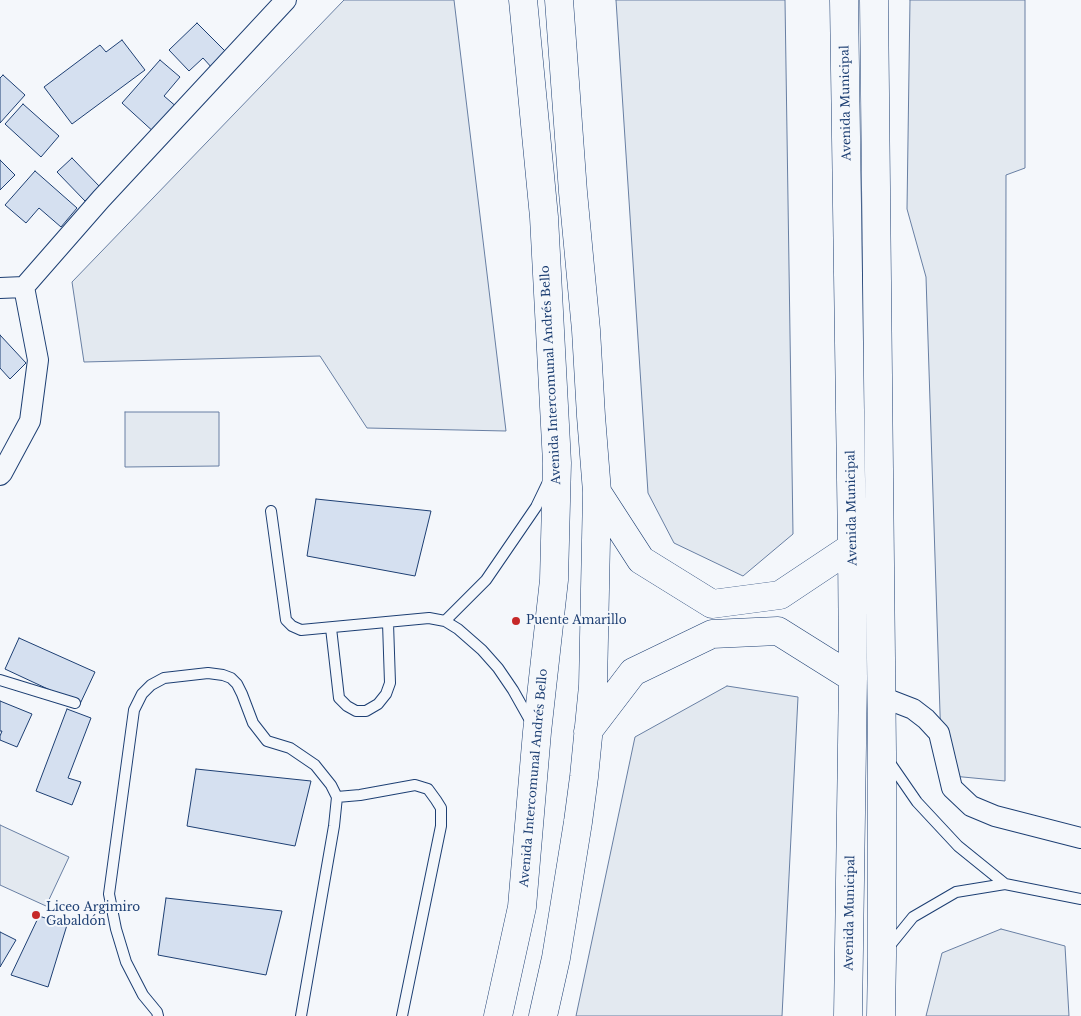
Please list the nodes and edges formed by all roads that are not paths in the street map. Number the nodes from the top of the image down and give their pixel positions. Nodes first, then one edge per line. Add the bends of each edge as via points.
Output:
1 (286, 0) edge
2 (523, 0) edge
3 (560, 0) edge
4 (844, 0) edge
5 (874, 0) edge
6 (24, 287) junction
7 (0, 288) edge
8 (557, 463) junction
9 (0, 475) edge
10 (597, 492) junction
11 (272, 511) dead end
12 (852, 547) junction
13 (445, 621) junction
14 (388, 623) junction
15 (331, 628) junction
16 (853, 678) junction
17 (0, 680) edge
18 (882, 696) junction
19 (75, 704) dead end
20 (588, 731) junction
21 (536, 732) junction
22 (882, 752) junction
23 (337, 797) junction
24 (1081, 838) edge
25 (1005, 884) junction
26 (1069, 897) junction
27 (1081, 899) edge
28 (1081, 909) edge
29 (882, 956) junction
30 (158, 1016) edge
31 (300, 1016) edge
32 (402, 1016) edge
33 (498, 1016) edge
34 (543, 1016) edge
35 (848, 1016) edge
36 (881, 1016) edge

1 - 6 street
2 - 8 highway, Avenida Intercomunal Andrés Bello via 544,217
3 - 10 highway
4 - 12 highway, Avenida Municipal
5 - 18 highway
6 - 7 street
6 - 9 street via 38,360 30,421
8 - 13 lane via 536,507 491,573
8 - 21 highway, Avenida Intercomunal Andrés Bello via 554,580
10 - 12 highway via 641,560 712,604 780,595
10 - 20 highway via 593,686
11 - 15 lane via 286,620 301,630
12 - 16 highway, Avenida Municipal
13 - 14 lane via 428,618
13 - 21 lane via 458,629 498,668 514,690
14 - 15 lane
14 - 15 lane via 390,683 378,704 366,711 356,711 339,698
16 - 20 highway via 778,632 712,634 633,672
16 - 35 highway, Avenida Municipal
17 - 19 lane
18 - 22 highway
18 - 24 street via 913,710 938,733 952,788 971,806 995,816
20 - 34 highway via 578,822
21 - 33 highway, Avenida Intercomunal Andrés Bello via 522,907
22 - 25 lane via 917,802 958,846
22 - 29 highway
23 - 30 lane via 315,765 290,748 267,741 253,722 242,694 231,678 208,673 164,678 142,694 134,710 109,894 126,962
23 - 31 lane
23 - 32 lane via 415,785 428,789 440,808 441,826
25 - 26 lane
25 - 29 lane via 956,892 913,917
26 - 27 lane
26 - 28 lane
29 - 36 highway

